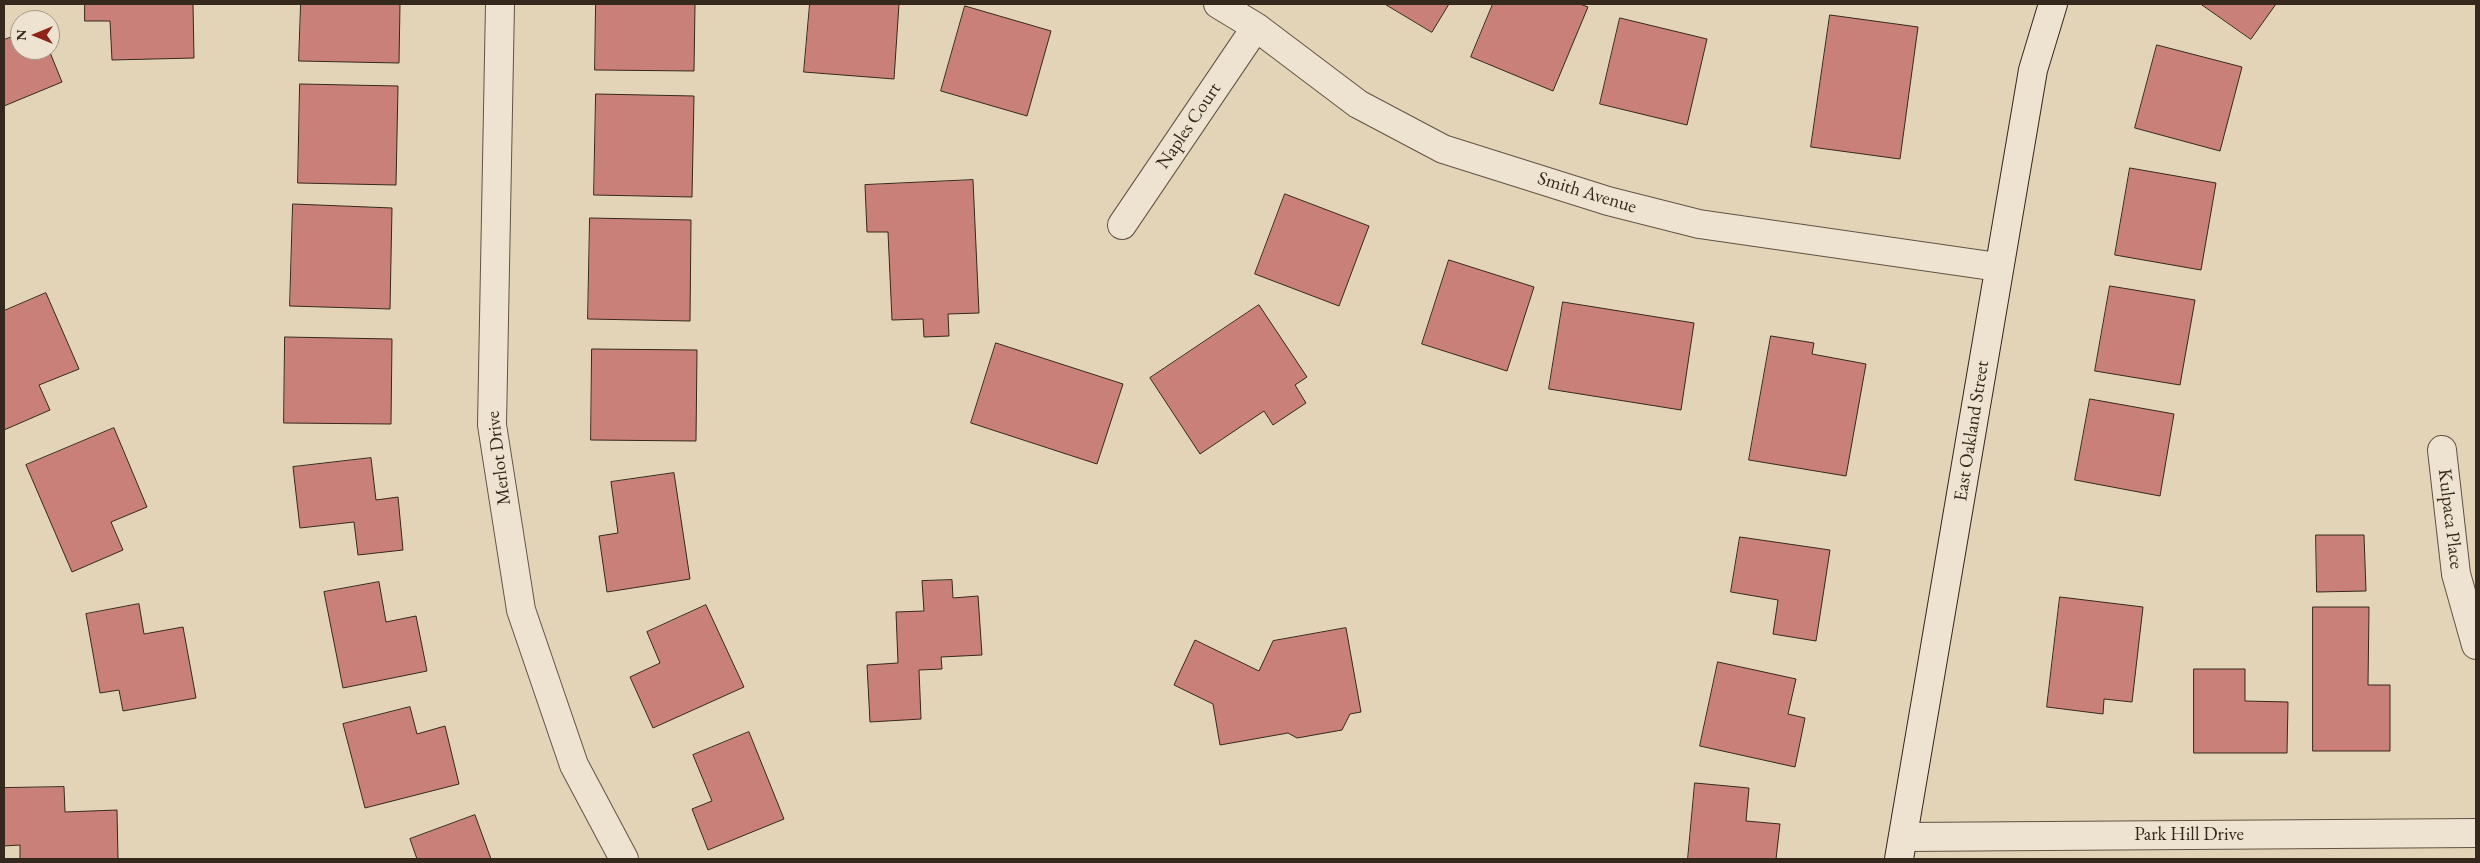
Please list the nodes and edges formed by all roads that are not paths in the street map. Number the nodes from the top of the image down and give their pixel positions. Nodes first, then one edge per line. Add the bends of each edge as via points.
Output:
1 (500, 4) edge
2 (1218, 4) edge
3 (2053, 4) edge
4 (1256, 27) junction
5 (1122, 224) dead end
6 (1998, 268) junction
7 (2442, 450) dead end
8 (2476, 645) edge
9 (2476, 833) edge
10 (1901, 848) edge
11 (624, 859) edge

1 - 11 street, Merlot Drive via 492,425 521,610 574,765
2 - 4 street, Smith Avenue
3 - 6 street, East Oakland Street via 2033,70
4 - 5 street, Naples Court
4 - 6 street, Smith Avenue via 1358,104 1443,149 1608,201 1699,224
6 - 10 street, East Oakland Street
7 - 8 street, Kulpaca Place via 2456,574
9 - 10 street, Park Hill Drive

